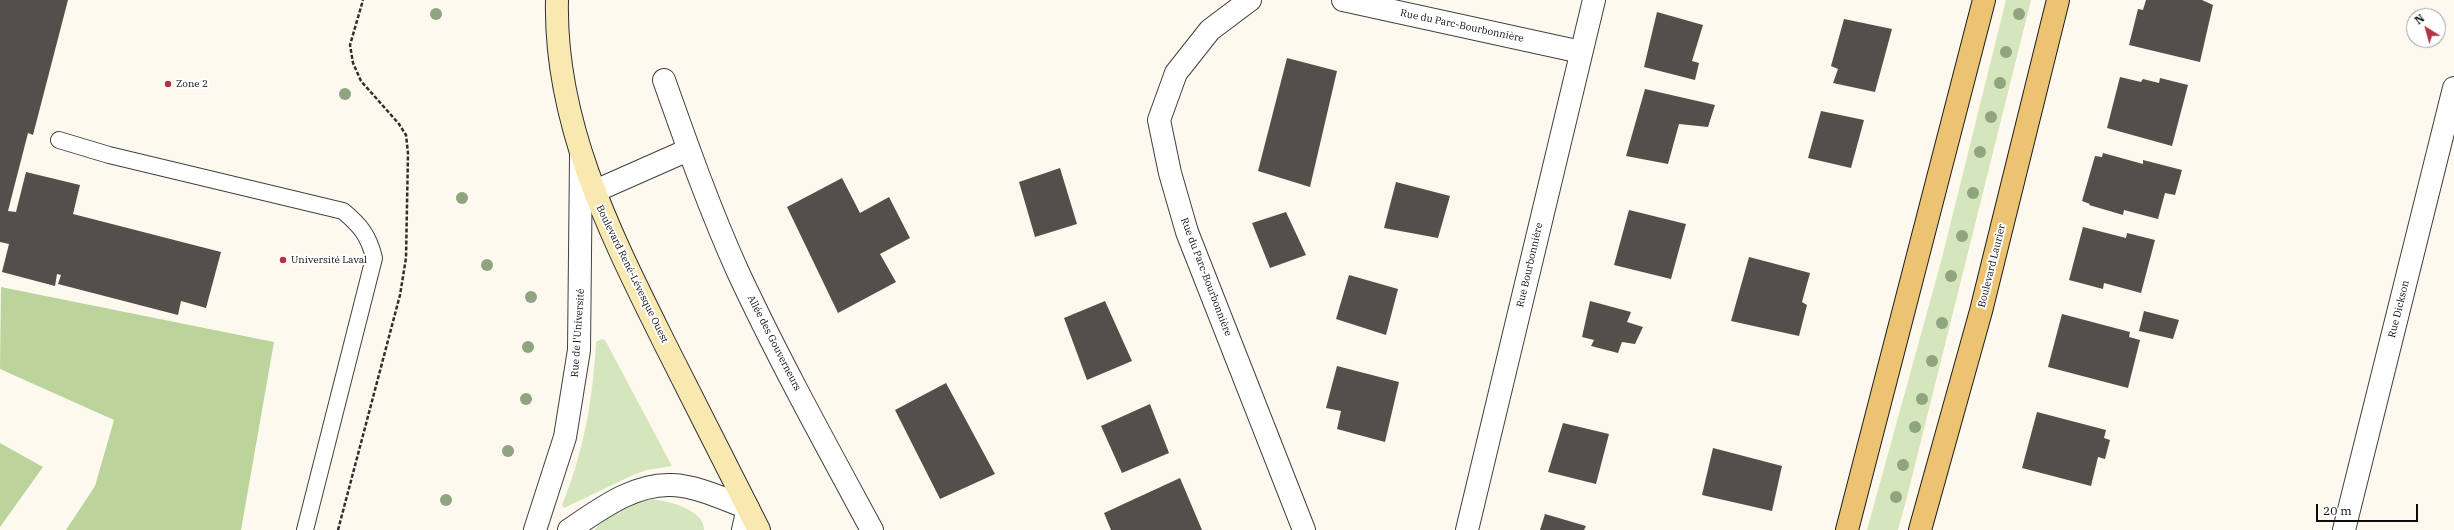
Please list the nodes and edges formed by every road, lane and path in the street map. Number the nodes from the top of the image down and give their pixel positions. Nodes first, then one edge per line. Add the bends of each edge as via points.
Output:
1 (557, 0) edge
2 (1250, 0) edge
3 (1343, 0) edge
4 (1594, 0) edge
5 (1984, 0) edge
6 (2058, 0) edge
7 (1581, 52) junction
8 (664, 80) dead end
9 (2454, 88) edge
10 (59, 140) dead end
11 (688, 150) junction
12 (581, 154) junction
13 (593, 192) junction
14 (748, 508) junction
15 (305, 530) edge
16 (535, 530) edge
17 (569, 530) edge
18 (743, 530) edge
19 (759, 530) edge
20 (872, 530) edge
21 (1304, 530) edge
22 (1467, 530) edge
23 (1847, 530) edge
24 (1920, 530) edge
25 (2344, 530) edge

1 - 12 main road, Boulevard René-Lévesque Ouest via 560,51 568,103
2 - 21 street, Rue du Parc-Bourbonnière via 1210,30 1176,73 1159,120 1170,173 1187,232
3 - 7 street, Rue du Parc-Bourbonnière
4 - 7 street, Rue Bourbonnière
5 - 23 main road
6 - 24 main road, Boulevard Laurier via 1981,311
7 - 22 street, Rue Bourbonnière
8 - 11 street, Allée des Gouverneurs
9 - 25 street, Rue Dickson
10 - 15 lane via 109,155 343,211 359,224 370,241 374,258
11 - 13 street
11 - 20 street, Allée des Gouverneurs via 738,271 791,379
12 - 13 main road, Boulevard René-Lévesque Ouest
12 - 16 street, Rue de l'Université via 579,350 565,437
13 - 14 main road, Boulevard René-Lévesque Ouest via 638,289
14 - 17 street via 693,489 672,485 649,487 605,506
14 - 18 street
14 - 19 main road, Boulevard René-Lévesque Ouest

